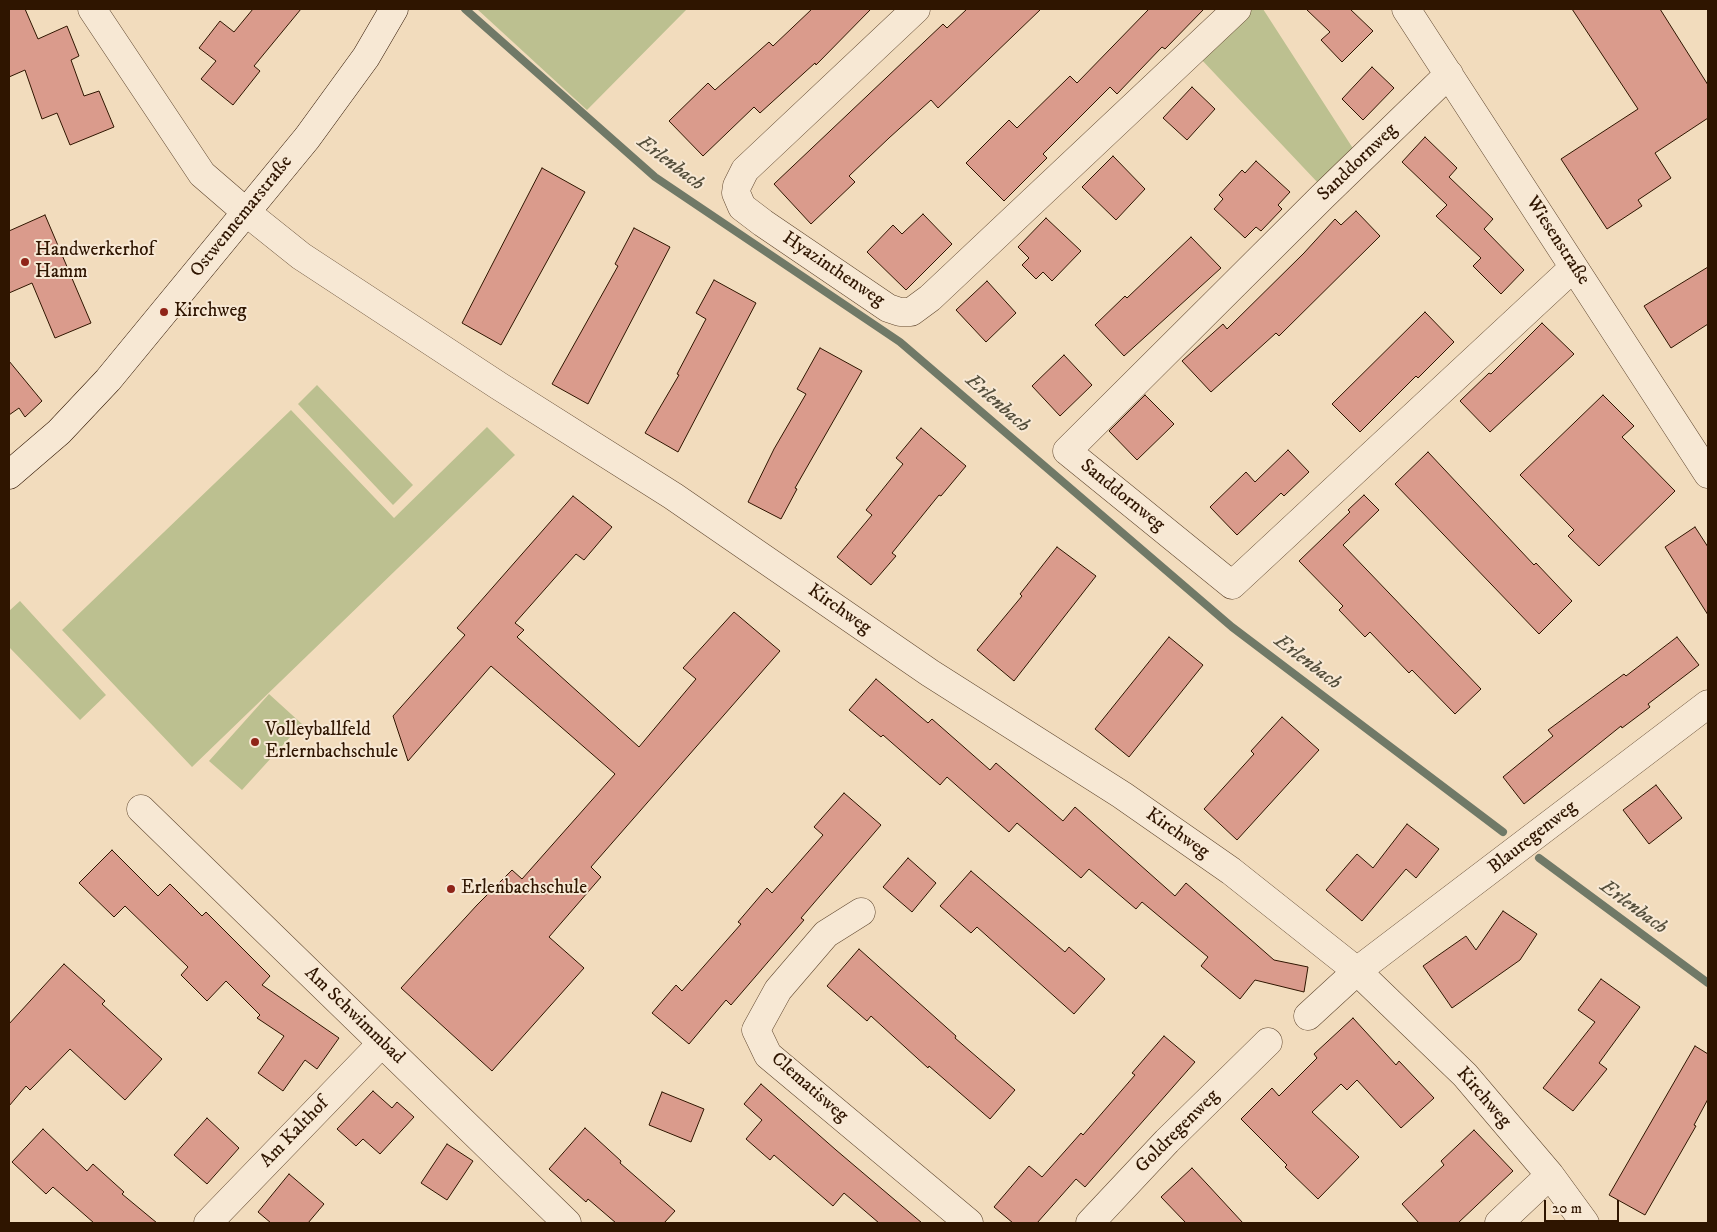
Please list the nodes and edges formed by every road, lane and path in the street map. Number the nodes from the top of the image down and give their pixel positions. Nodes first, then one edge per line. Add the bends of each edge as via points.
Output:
1 (92, 9) edge
2 (394, 9) edge
3 (916, 9) edge
4 (1237, 9) edge
5 (1406, 9) edge
6 (1449, 74) junction
7 (246, 212) junction
8 (1573, 268) junction
9 (1708, 474) edge
10 (9, 475) edge
11 (1708, 704) edge
12 (141, 809) dead end
13 (861, 912) dead end
14 (1357, 971) junction
15 (1308, 1016) dead end
16 (1268, 1042) dead end
17 (382, 1043) junction
18 (1550, 1175) junction
19 (208, 1223) edge
20 (567, 1223) edge
21 (969, 1223) edge
22 (1090, 1223) edge
23 (1499, 1223) edge
24 (1585, 1223) edge

1 - 7 street, Kirchweg via 202,174
2 - 7 street, Ostwennemarstraße via 340,95
3 - 4 street, Hyazinthenweg via 745,170 736,193 742,207 763,224 888,308 900,312 911,312 930,298
5 - 6 street, Wiesenstraße
6 - 8 street, Wiesenstraße
6 - 8 street, Sanddornweg via 1067,451 1232,585
7 - 10 street, Ostwennemarstraße via 108,380 59,432
7 - 14 street, Kirchweg via 300,256 673,496 930,673 1122,795 1231,871
8 - 9 street, Wiesenstraße
11 - 14 street, Blauregenweg
12 - 17 street, Am Schwimmbad
13 - 21 street, Clematisweg via 826,934 778,990 756,1030 768,1055
14 - 15 street
14 - 18 street, Kirchweg via 1465,1076
16 - 22 street, Goldregenweg via 1167,1141
17 - 19 street, Am Kalthof
17 - 20 street, Am Schwimmbad
18 - 23 street
18 - 24 street, Kirchweg

